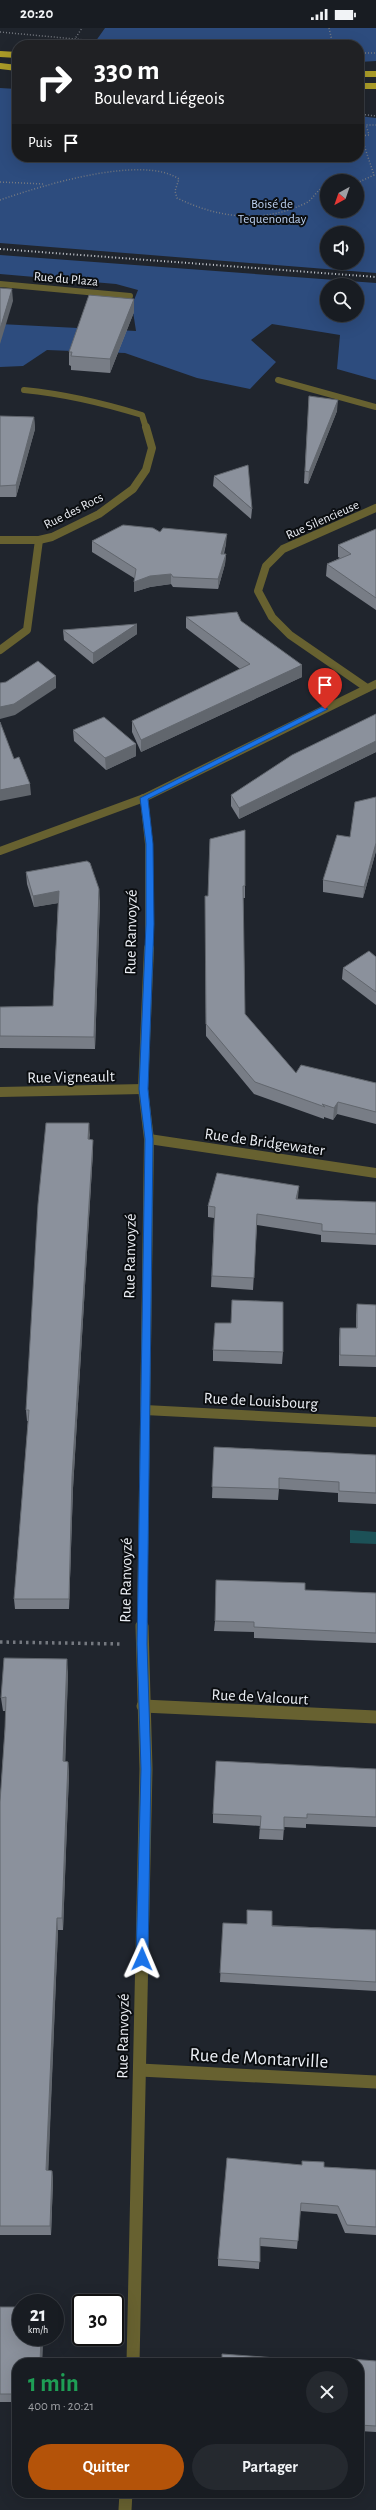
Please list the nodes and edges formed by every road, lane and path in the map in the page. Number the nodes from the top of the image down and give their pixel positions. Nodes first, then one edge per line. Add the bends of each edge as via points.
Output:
1 (82, 28) edge
2 (329, 28) edge
3 (0, 32) edge
4 (74, 39) junction
5 (85, 40) edge
6 (332, 40) edge
7 (364, 53) edge
8 (376, 53) edge
9 (0, 54) edge
10 (12, 55) edge
11 (0, 66) edge
12 (12, 67) edge
13 (364, 74) edge
14 (376, 74) edge
15 (364, 86) edge
16 (376, 86) edge
17 (364, 115) edge
18 (376, 116) edge
19 (376, 125) edge
20 (364, 136) edge
21 (364, 145) edge
22 (364, 180) edge
23 (0, 182) edge
24 (47, 184) junction
25 (320, 190) edge
26 (0, 200) edge
27 (0, 284) edge
28 (130, 296) dead end
29 (278, 380) dead end
30 (24, 390) dead end
31 (376, 407) edge
32 (376, 508) edge
33 (0, 540) edge
34 (39, 540) junction
35 (0, 650) edge
36 (376, 684) edge
37 (367, 688) junction
38 (144, 798) junction
39 (0, 851) edge
40 (144, 1089) junction
41 (0, 1092) edge
42 (149, 1139) junction
43 (376, 1173) edge
44 (145, 1410) junction
45 (376, 1422) edge
46 (0, 1642) edge
47 (142, 1644) junction
48 (143, 1706) junction
49 (376, 1717) edge
50 (140, 2070) junction
51 (376, 2082) edge
52 (133, 2358) edge
53 (126, 2498) edge
54 (125, 2510) edge

1 - 4 path
2 - 6 path
3 - 4 path
4 - 5 path
7 - 8 path
9 - 10 main road
11 - 12 main road
13 - 14 main road
15 - 16 main road
17 - 18 path
19 - 20 path via 366,125 369,135
21 - 22 path via 374,175
23 - 24 path
24 - 25 path via 134,169 156,170 170,173 178,179 175,191 177,198 188,204 224,216 246,218 274,214 309,202
24 - 26 path
27 - 28 street, Rue du Plaza
29 - 31 street
30 - 34 street, Rue des Rocs via 48,391 101,401 142,414 152,448 146,470 133,489 99,514 52,537
32 - 37 street, Rue Silencieuse via 283,549 266,566 258,591 272,617 290,635
33 - 34 street
34 - 35 street, Rue des Rocs via 27,630
36 - 37 street
37 - 38 street
38 - 39 street
38 - 40 street, Rue Ranvoyzé via 150,844 150,924
40 - 41 street, Rue Vigneault
40 - 42 street, Rue Ranvoyzé
42 - 43 street, Rue de Bridgewater
42 - 44 street, Rue Ranvoyzé
44 - 45 street, Rue de Louisbourg
44 - 47 street, Rue Ranvoyzé
46 - 47 path
47 - 48 street, Rue Ranvoyzé
48 - 49 street, Rue de Valcourt
48 - 50 street, Rue Ranvoyzé via 146,1769
50 - 51 street, Rue de Montarville
50 - 52 street, Rue Ranvoyzé
53 - 54 street

